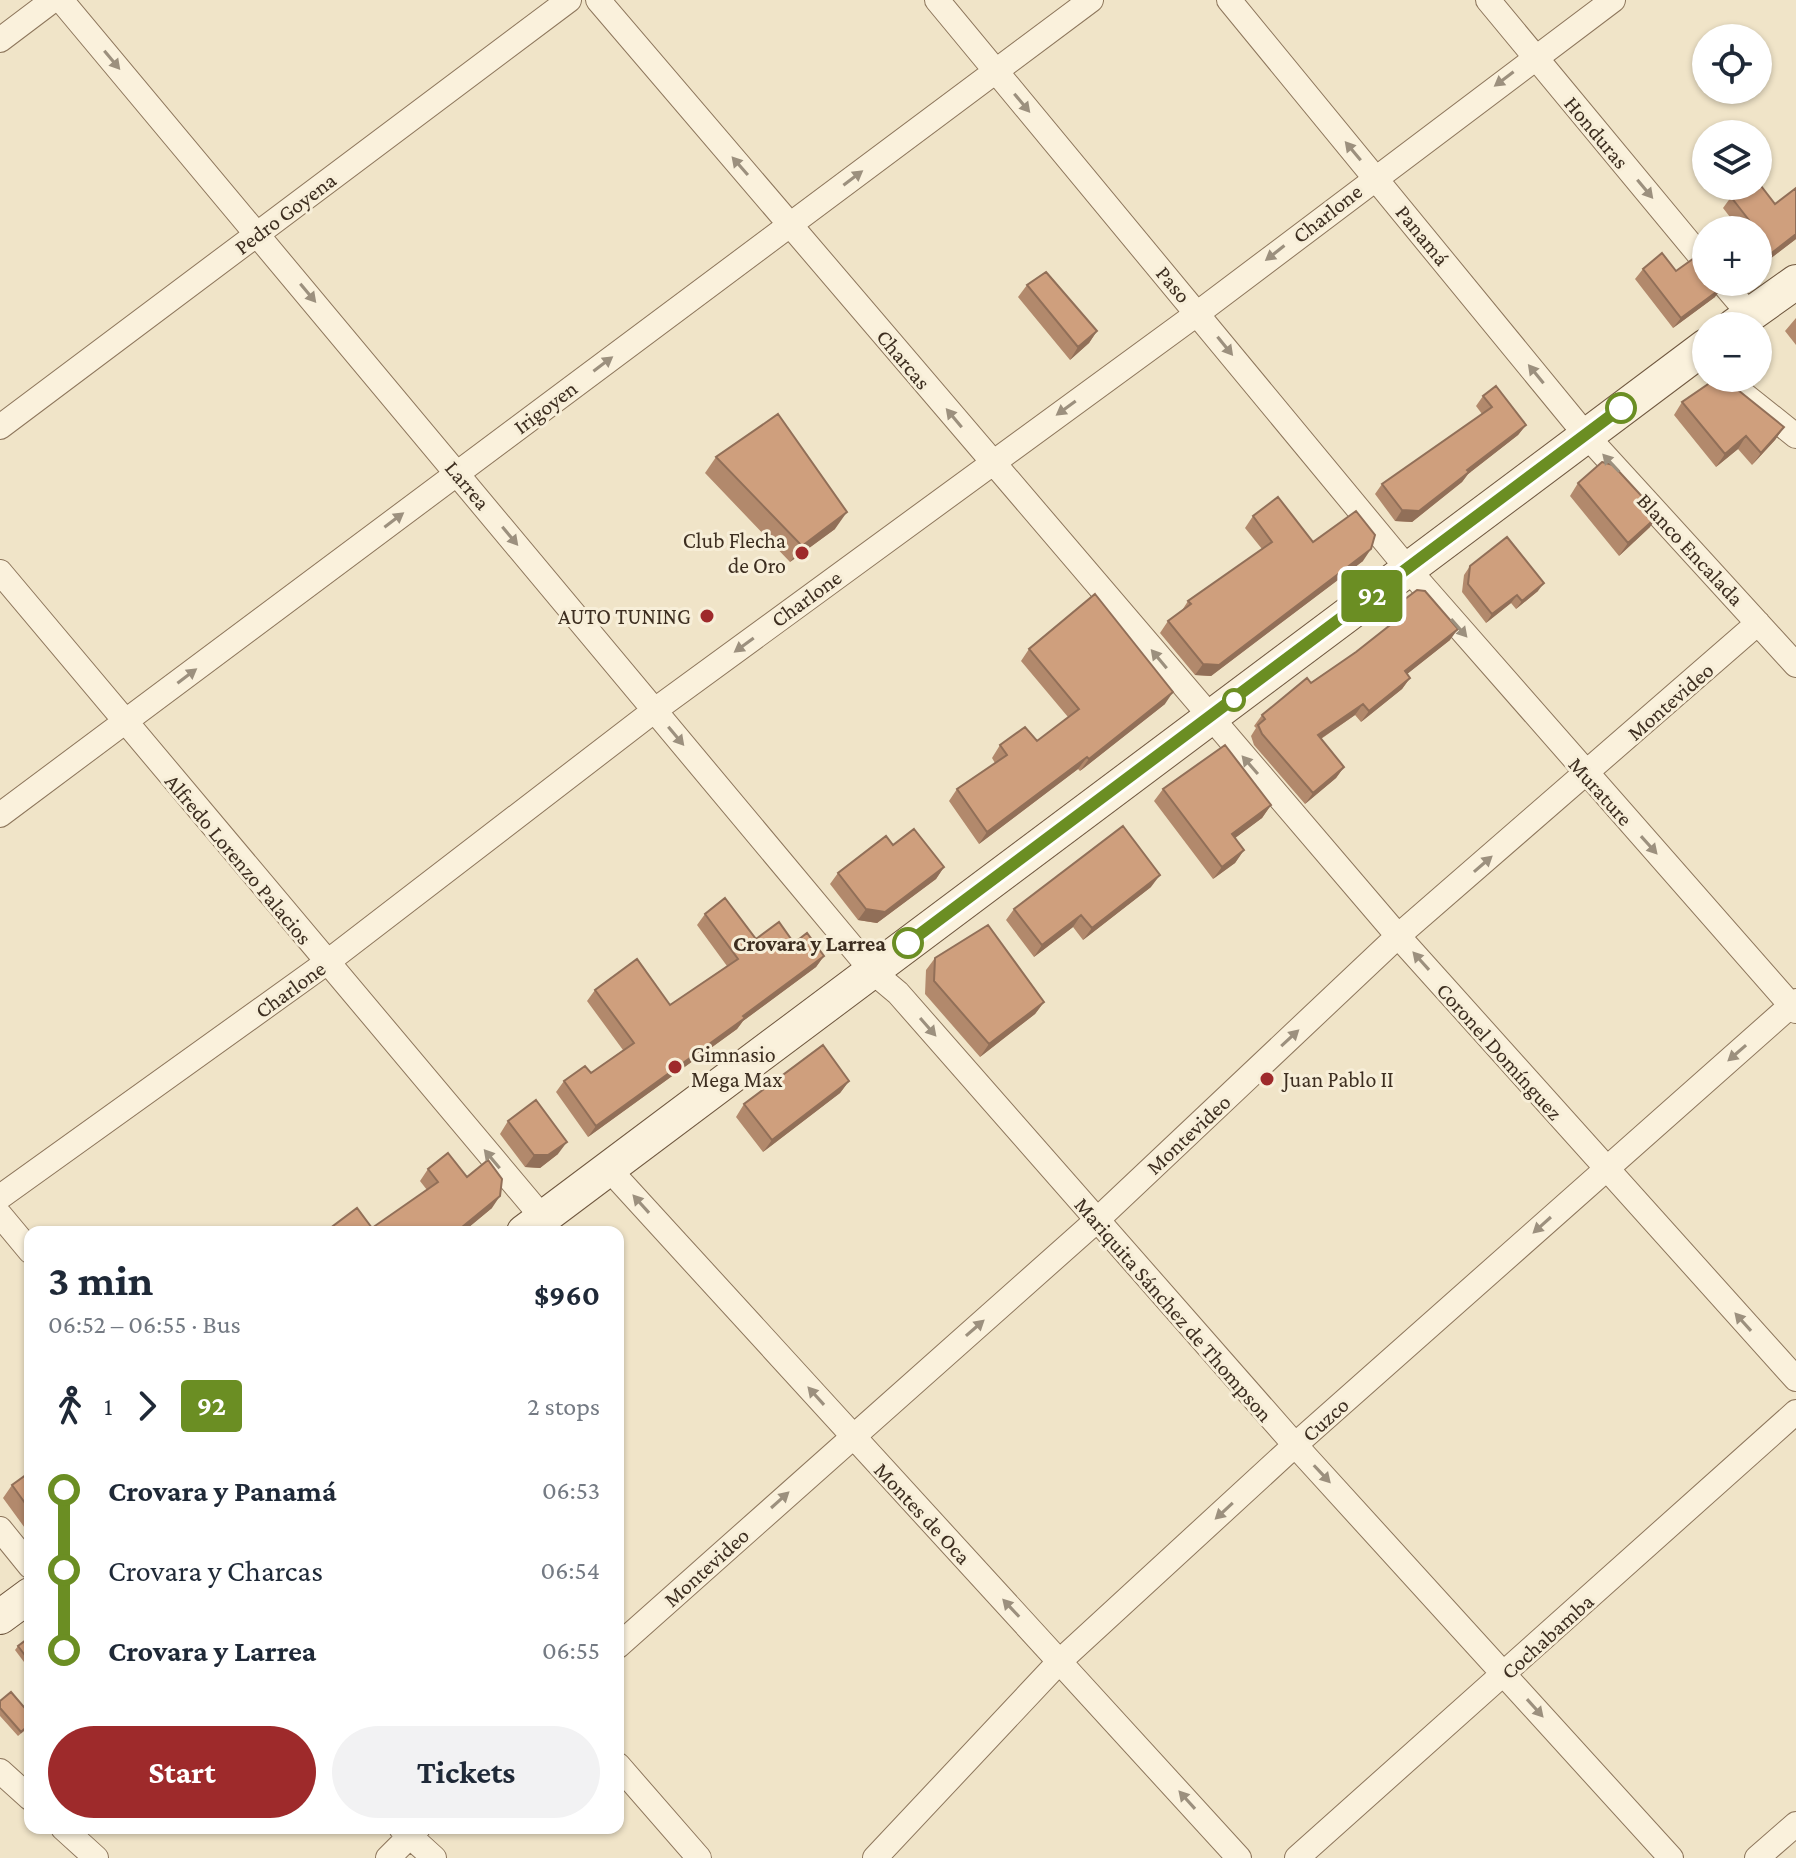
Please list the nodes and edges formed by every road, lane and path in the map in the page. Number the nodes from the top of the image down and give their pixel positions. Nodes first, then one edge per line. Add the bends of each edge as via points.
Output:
1 (53, 0) edge
2 (61, 0) edge
3 (569, 0) edge
4 (598, 0) edge
5 (937, 0) edge
6 (1091, 0) edge
7 (1229, 0) edge
8 (1488, 0) edge
9 (1613, 0) edge
10 (0, 40) edge
11 (1534, 56) junction
12 (995, 70) junction
13 (1374, 177) junction
14 (791, 225) junction
15 (258, 233) junction
16 (1692, 246) edge
17 (1796, 282) edge
18 (1754, 312) edge
19 (1198, 313) junction
20 (1692, 361) edge
21 (1741, 392) edge
22 (0, 427) edge
23 (1585, 434) junction
24 (1796, 436) edge
25 (991, 462) junction
26 (458, 472) junction
27 (1408, 569) junction
28 (0, 572) edge
29 (1758, 623) junction
30 (1796, 665) edge
31 (655, 710) junction
32 (1209, 718) junction
33 (125, 723) junction
34 (1586, 775) junction
35 (0, 815) edge
36 (1398, 936) junction
37 (326, 963) junction
38 (873, 972) junction
39 (1794, 1006) edge
40 (608, 1168) junction
41 (1605, 1169) junction
42 (0, 1197) edge
43 (0, 1215) edge
44 (1096, 1221) junction
45 (534, 1225) edge
46 (24, 1244) edge
47 (1796, 1379) edge
48 (1796, 1412) edge
49 (852, 1436) junction
50 (1295, 1445) junction
51 (0, 1529) edge
52 (24, 1559) edge
53 (24, 1599) edge
54 (0, 1617) edge
55 (624, 1641) edge
56 (1060, 1661) junction
57 (1505, 1674) junction
58 (0, 1771) edge
59 (624, 1772) edge
60 (24, 1793) edge
61 (1796, 1824) edge
62 (70, 1834) edge
63 (407, 1834) edge
64 (412, 1834) edge
65 (96, 1858) edge
66 (388, 1858) edge
67 (434, 1858) edge
68 (699, 1858) edge
69 (875, 1858) edge
70 (1239, 1858) edge
71 (1297, 1858) edge
72 (1671, 1858) edge
73 (1757, 1858) edge

1 - 10 street
2 -> 15 street, Larrea
3 - 15 street, Pedro Goyena
14 -> 4 street, Charcas
5 - 12 street, Paso
6 - 12 street, Irigoyen
13 -> 7 street, Panamá
8 - 11 street, Honduras
9 - 11 street, Charlone
11 -> 13 street, Charlone
11 -> 16 street, Honduras
14 -> 12 street, Irigoyen
12 -> 19 street, Paso
13 -> 19 street, Charlone
23 -> 13 street, Panamá
25 -> 14 street, Charcas
26 -> 14 street, Irigoyen
15 - 22 street, Pedro Goyena
15 -> 26 street, Larrea
17 - 18 main road
19 -> 25 street, Charlone
19 -> 27 street, Paso
20 - 23 main road
21 - 24 street
23 - 27 main road
29 -> 23 street, Blanco Encalada
25 -> 31 street, Charlone
32 -> 25 street, Charcas
26 -> 31 street, Larrea
33 -> 26 street, Irigoyen
27 - 32 main road
27 -> 34 street, Murature
28 - 33 street, Alfredo Lorenzo Palacios
29 - 30 street, Blanco Encalada
29 - 34 street, Montevideo
31 - 37 street, Charlone
31 -> 38 street, Larrea
36 -> 32 street, Coronel Domínguez
32 - 38 main road
33 - 35 street, Irigoyen
33 - 37 street, Alfredo Lorenzo Palacios
36 -> 34 street, Montevideo
34 -> 39 street, Murature
41 -> 36 street, Coronel Domínguez
44 -> 36 street, Montevideo
37 - 42 street, Charlone
45 -> 37 street, Alfredo Lorenzo Palacios
38 - 40 main road
38 -> 44 street, Mariquita Sánchez de Thompson via 898,993
39 -> 41 street, Cuzco
40 - 45 main road
49 -> 40 street, Montes de Oca
47 -> 41 street, Coronel Domínguez
41 -> 50 street, Cuzco
43 - 46 street
49 -> 44 street, Montevideo
44 - 50 street, Mariquita Sánchez de Thompson
48 - 57 street, Cochabamba
55 -> 49 street, Montevideo
56 -> 49 street, Montes de Oca
50 -> 56 street, Cuzco
50 -> 57 street, Mariquita Sánchez de Thompson
51 - 52 street
53 - 54 main road
56 - 69 street, Cuzco
70 -> 56 street, Montes de Oca
57 - 71 street, Cochabamba
57 -> 72 street, Mariquita Sánchez de Thompson
58 - 60 street
59 - 68 street
61 - 73 street
62 - 65 street
63 - 66 street
64 - 67 street

